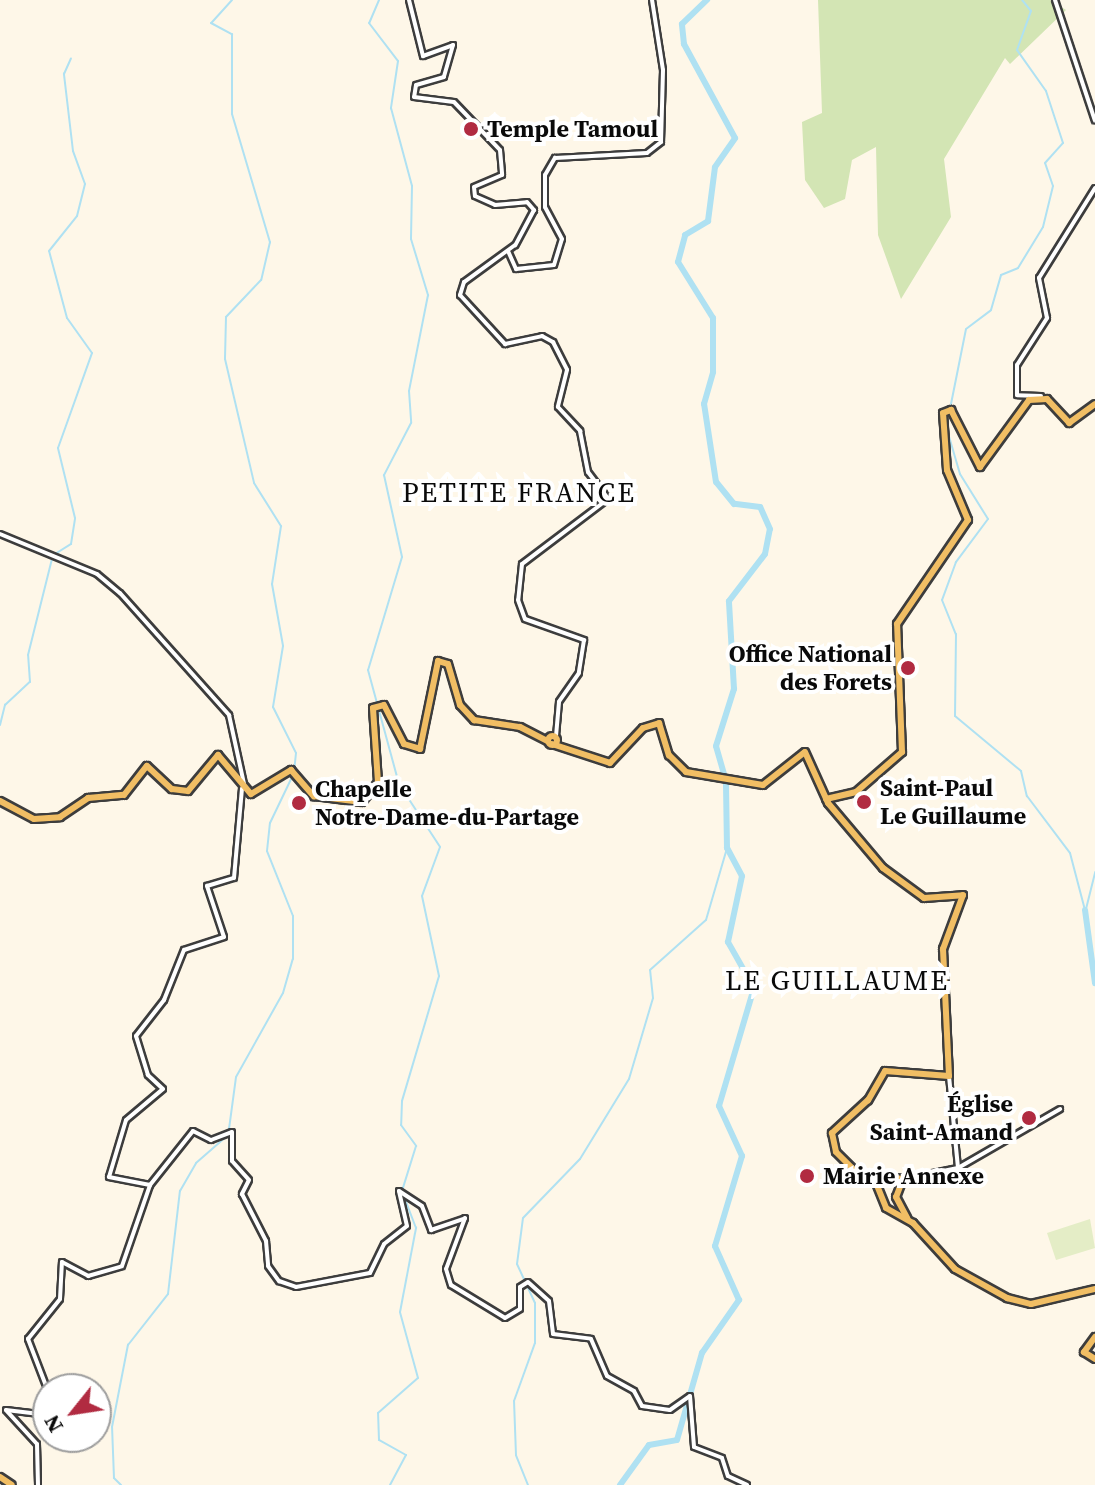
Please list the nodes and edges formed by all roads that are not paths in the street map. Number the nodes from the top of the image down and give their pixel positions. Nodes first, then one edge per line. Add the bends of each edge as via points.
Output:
1 (409, 0) edge
2 (652, 0) edge
3 (1055, 0) edge
4 (1095, 121) edge
5 (1095, 188) edge
6 (508, 251) junction
7 (1041, 396) junction
8 (1095, 404) edge
9 (0, 534) edge
10 (552, 739) junction
11 (242, 788) junction
12 (826, 799) junction
13 (0, 801) edge
14 (949, 1076) junction
15 (1060, 1109) dead end
16 (958, 1168) junction
17 (874, 1178) junction
18 (903, 1179) junction
19 (150, 1185) junction
20 (907, 1218) junction
21 (1095, 1289) edge
22 (1095, 1337) edge
23 (1095, 1359) edge
24 (41, 1373) edge
25 (32, 1413) edge
26 (32, 1439) edge
27 (37, 1453) edge
28 (0, 1477) edge
29 (12, 1485) edge
30 (38, 1485) edge
31 (747, 1485) edge

1 - 6 street via 423,56 453,45 444,77 416,85 414,97 454,102 500,150 502,175 474,187 475,196 533,207
2 - 6 street via 663,70 661,142 647,153 555,158 545,196 562,239 554,265 516,269
3 - 4 street
5 - 7 street via 1039,278 1047,318 1017,365 1017,395
6 - 10 street via 464,282 460,295 505,344 542,336 553,342 567,370 558,407 580,431 588,472 608,499 522,564 518,600 525,619 584,640 579,673 559,702
7 - 8 main road via 1069,423
7 - 12 main road via 1021,407 984,466 971,458 951,410 943,413 947,470 968,520 897,624 901,755 856,792
9 - 11 street via 97,574 120,593 229,715 244,772
10 - 11 main road via 474,720 460,705 448,664 438,661 420,749 404,744 384,705 373,708 378,782 370,798 333,804 308,791 291,770 260,794
10 - 12 main road via 610,763 643,728 659,723 673,762 712,780 731,782 773,782 805,752
11 - 13 main road via 227,760 215,755 188,791 172,789 147,766 124,795 88,798 60,817 34,819
11 - 19 street via 234,878 207,886 224,937 184,950 164,1000 136,1036 148,1075 163,1089 126,1120 109,1177
12 - 14 main road via 883,868 919,895 963,895 943,949
14 - 16 street
14 - 17 main road via 902,1077 888,1070 868,1100 837,1123 836,1152
15 - 16 street
16 - 18 street
17 - 18 main road
17 - 20 main road via 886,1208
18 - 20 main road via 896,1197
19 - 24 street via 122,1266 85,1276 62,1262 60,1299 28,1339
19 - 31 street via 193,1131 211,1140 232,1132 232,1161 249,1180 242,1194 263,1231 268,1266 279,1281 296,1287 370,1273 384,1244 407,1226 399,1191 422,1206 431,1230 465,1218 446,1269 451,1285 505,1318 520,1309 520,1287 528,1282 549,1301 553,1334 591,1339 607,1376 634,1391 642,1406 670,1410 690,1396 694,1447 722,1458 728,1476
20 - 21 main road via 955,1269 1019,1303
22 - 23 main road via 1084,1352
25 - 26 street via 6,1410
27 - 30 street
28 - 29 main road

